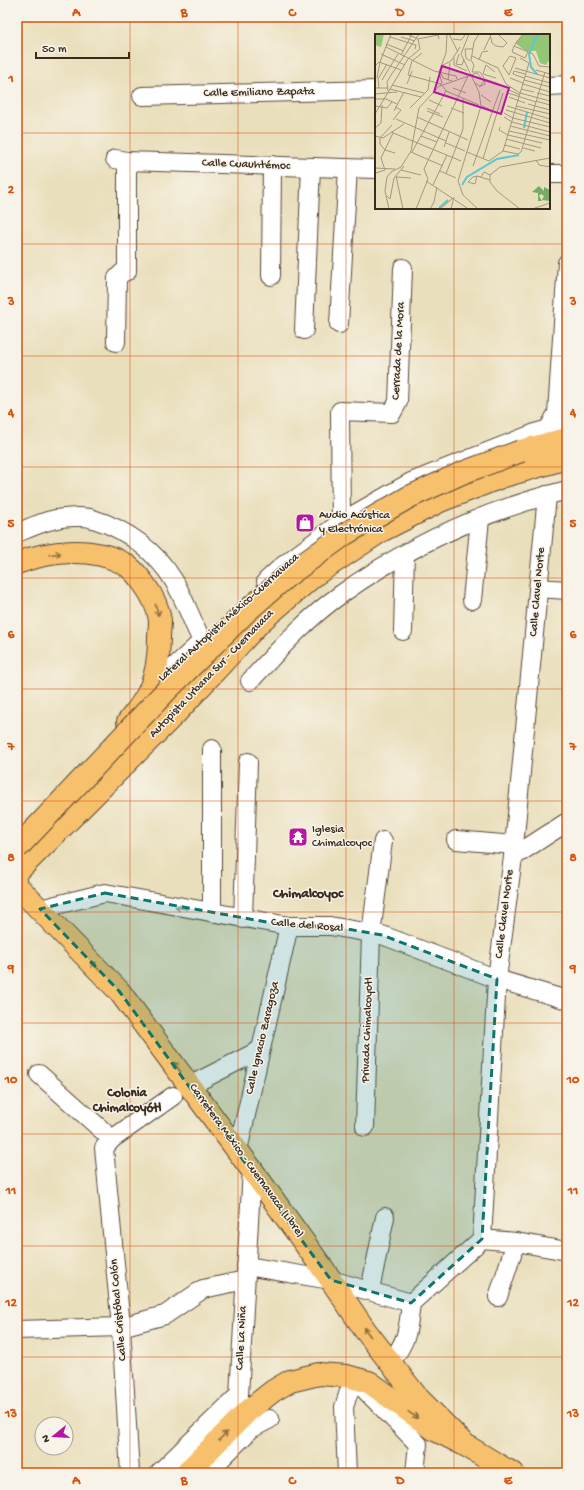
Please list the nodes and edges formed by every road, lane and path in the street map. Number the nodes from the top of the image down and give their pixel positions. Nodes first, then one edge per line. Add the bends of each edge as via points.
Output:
1 (567, 85) edge
2 (550, 86) edge
3 (375, 90) edge
4 (142, 96) dead end
5 (272, 165) junction
6 (311, 167) junction
7 (348, 168) junction
8 (375, 169) edge
9 (550, 174) edge
10 (567, 174) edge
11 (567, 263) edge
12 (403, 268) dead end
13 (271, 276) dead end
14 (339, 324) dead end
15 (304, 330) dead end
16 (116, 342) dead end
17 (567, 424) edge
18 (558, 434) edge
19 (567, 446) edge
20 (567, 458) edge
21 (567, 466) edge
22 (567, 490) edge
23 (547, 495) junction
24 (480, 519) junction
25 (341, 522) junction
26 (17, 533) edge
27 (405, 554) junction
28 (17, 563) edge
29 (538, 588) junction
30 (567, 590) edge
31 (472, 600) dead end
32 (402, 631) dead end
33 (202, 641) junction
34 (250, 681) dead end
35 (150, 689) junction
36 (212, 749) dead end
37 (248, 762) dead end
38 (82, 782) junction
39 (567, 822) edge
40 (456, 840) dead end
41 (384, 841) dead end
42 (17, 847) edge
43 (513, 851) junction
44 (17, 872) edge
45 (17, 878) edge
46 (17, 886) edge
47 (37, 906) junction
48 (212, 913) junction
49 (243, 919) junction
50 (289, 926) junction
51 (371, 934) junction
52 (497, 979) junction
53 (567, 1000) edge
54 (260, 1050) junction
55 (39, 1074) dead end
56 (199, 1081) dead end
57 (174, 1096) dead end
58 (365, 1127) dead end
59 (108, 1143) junction
60 (238, 1150) junction
61 (252, 1170) junction
62 (385, 1217) dead end
63 (482, 1239) junction
64 (516, 1242) junction
65 (567, 1251) edge
66 (246, 1273) junction
67 (331, 1280) junction
68 (370, 1290) junction
69 (498, 1297) dead end
70 (410, 1302) junction
71 (121, 1327) junction
72 (17, 1330) edge
73 (390, 1363) junction
74 (353, 1379) junction
75 (270, 1419) dead end
76 (465, 1445) junction
77 (214, 1466) edge
78 (130, 1473) edge
79 (159, 1473) edge
80 (186, 1473) edge
81 (347, 1473) edge
82 (415, 1473) edge
83 (513, 1473) edge

1 - 2 street
3 - 4 street, Calle Emiliano Zapata
5 - 6 street, Calle Cuauhtémoc
5 - 13 street
5 - 16 street, Calle Cuauhtémoc via 121,160 127,271 117,278
6 - 7 street, Calle Cuauhtémoc
6 - 15 street
7 - 8 street, Calle Cuauhtémoc
7 - 14 street
9 - 10 street
11 - 18 street via 557,413
12 - 25 street, Cerrada de la Mora via 398,402 392,413 340,411
17 - 18 street, Lateral Autopista México-Cuernavaca
18 - 25 street, Lateral Autopista México-Cuernavaca via 535,433 411,482
18 - 42 main road, Autopista Urbana Sur - Cuernavaca, bridge via 409,497 345,534 287,576 247,611 166,691
19 - 38 main road via 519,457 474,475 372,526 314,566 252,618
20 - 44 main road, Autopista Urbana Sur - Cuernavaca via 501,477 440,501 381,531 316,574 260,622 175,714
21 - 45 main road via 528,478 426,523 353,564 278,623
22 - 23 street
23 - 24 street
23 - 29 street, Calle Clavel Norte
24 - 27 street
24 - 31 street
25 - 33 street, Lateral Autopista México-Cuernavaca via 280,568
26 - 33 street via 57,518 92,518 125,532 154,555 173,580
27 - 32 street
27 - 34 street via 340,595 305,624
28 -> 35 main road via 32,557 80,552 102,555 124,563 153,596 160,620 159,653
29 - 30 street
29 - 43 street, Calle Clavel Norte
33 - 35 street, Lateral Autopista México-Cuernavaca
35 - 38 main road via 138,709
36 - 48 street
37 - 49 street
38 - 42 main road
39 - 43 street
40 - 43 street
41 - 51 street, Privada Chimalcoyotl
43 - 52 street, Calle Clavel Norte
46 - 47 main road, Carretera México - Cuernavaca (Libre)
48 -> 47 street, Calle del Rosal via 104,893
60 -> 47 main road, Carretera México - Cuernavaca (Libre) via 119,991
48 - 49 street, Calle del Rosal
49 - 50 street, Calle del Rosal
50 - 51 street, Calle del Rosal via 330,926
50 - 54 street, Calle Ignacio Zaragoza
51 - 52 street, Calle del Rosal via 382,935
51 - 58 street, Privada Chimalcoyotl
52 - 53 street, Calle del Rosal
52 - 63 street, Calle Clavel Norte
54 - 56 street
54 - 60 street, Calle Ignacio Zaragoza
55 - 59 street
57 - 59 street
59 - 71 street, Calle Cristóbal Colón
60 - 61 main road, Carretera México - Cuernavaca (Libre)
61 - 66 street, Calle La Niña
61 - 67 main road, Carretera México - Cuernavaca (Libre)
62 - 68 street
63 - 64 street
63 - 70 street
64 - 65 street
64 - 69 street
66 - 67 street
66 - 71 street via 203,1290 165,1315
66 - 79 street, Calle La Niña via 239,1395
67 - 68 street
73 -> 67 main road, Carretera México - Cuernavaca (Libre)
68 - 70 street
70 - 73 street via 407,1332 402,1349
71 - 72 street
71 - 78 street, Calle Cristóbal Colón
73 - 74 main road via 370,1375
73 - 76 main road, Carretera México - Cuernavaca (Libre) via 417,1397
74 -> 76 main road, Carretera México - Cuernavaca (Libre) via 369,1382 435,1430
77 -> 74 main road, Carretera México - Cuernavaca (Libre) via 248,1411 273,1391 290,1381 319,1374
74 - 81 street via 344,1408
74 - 82 street via 418,1444
75 - 77 street via 251,1429
76 - 83 main road, Carretera México - Cuernavaca (Libre)
77 - 80 main road, Carretera México - Cuernavaca (Libre)

